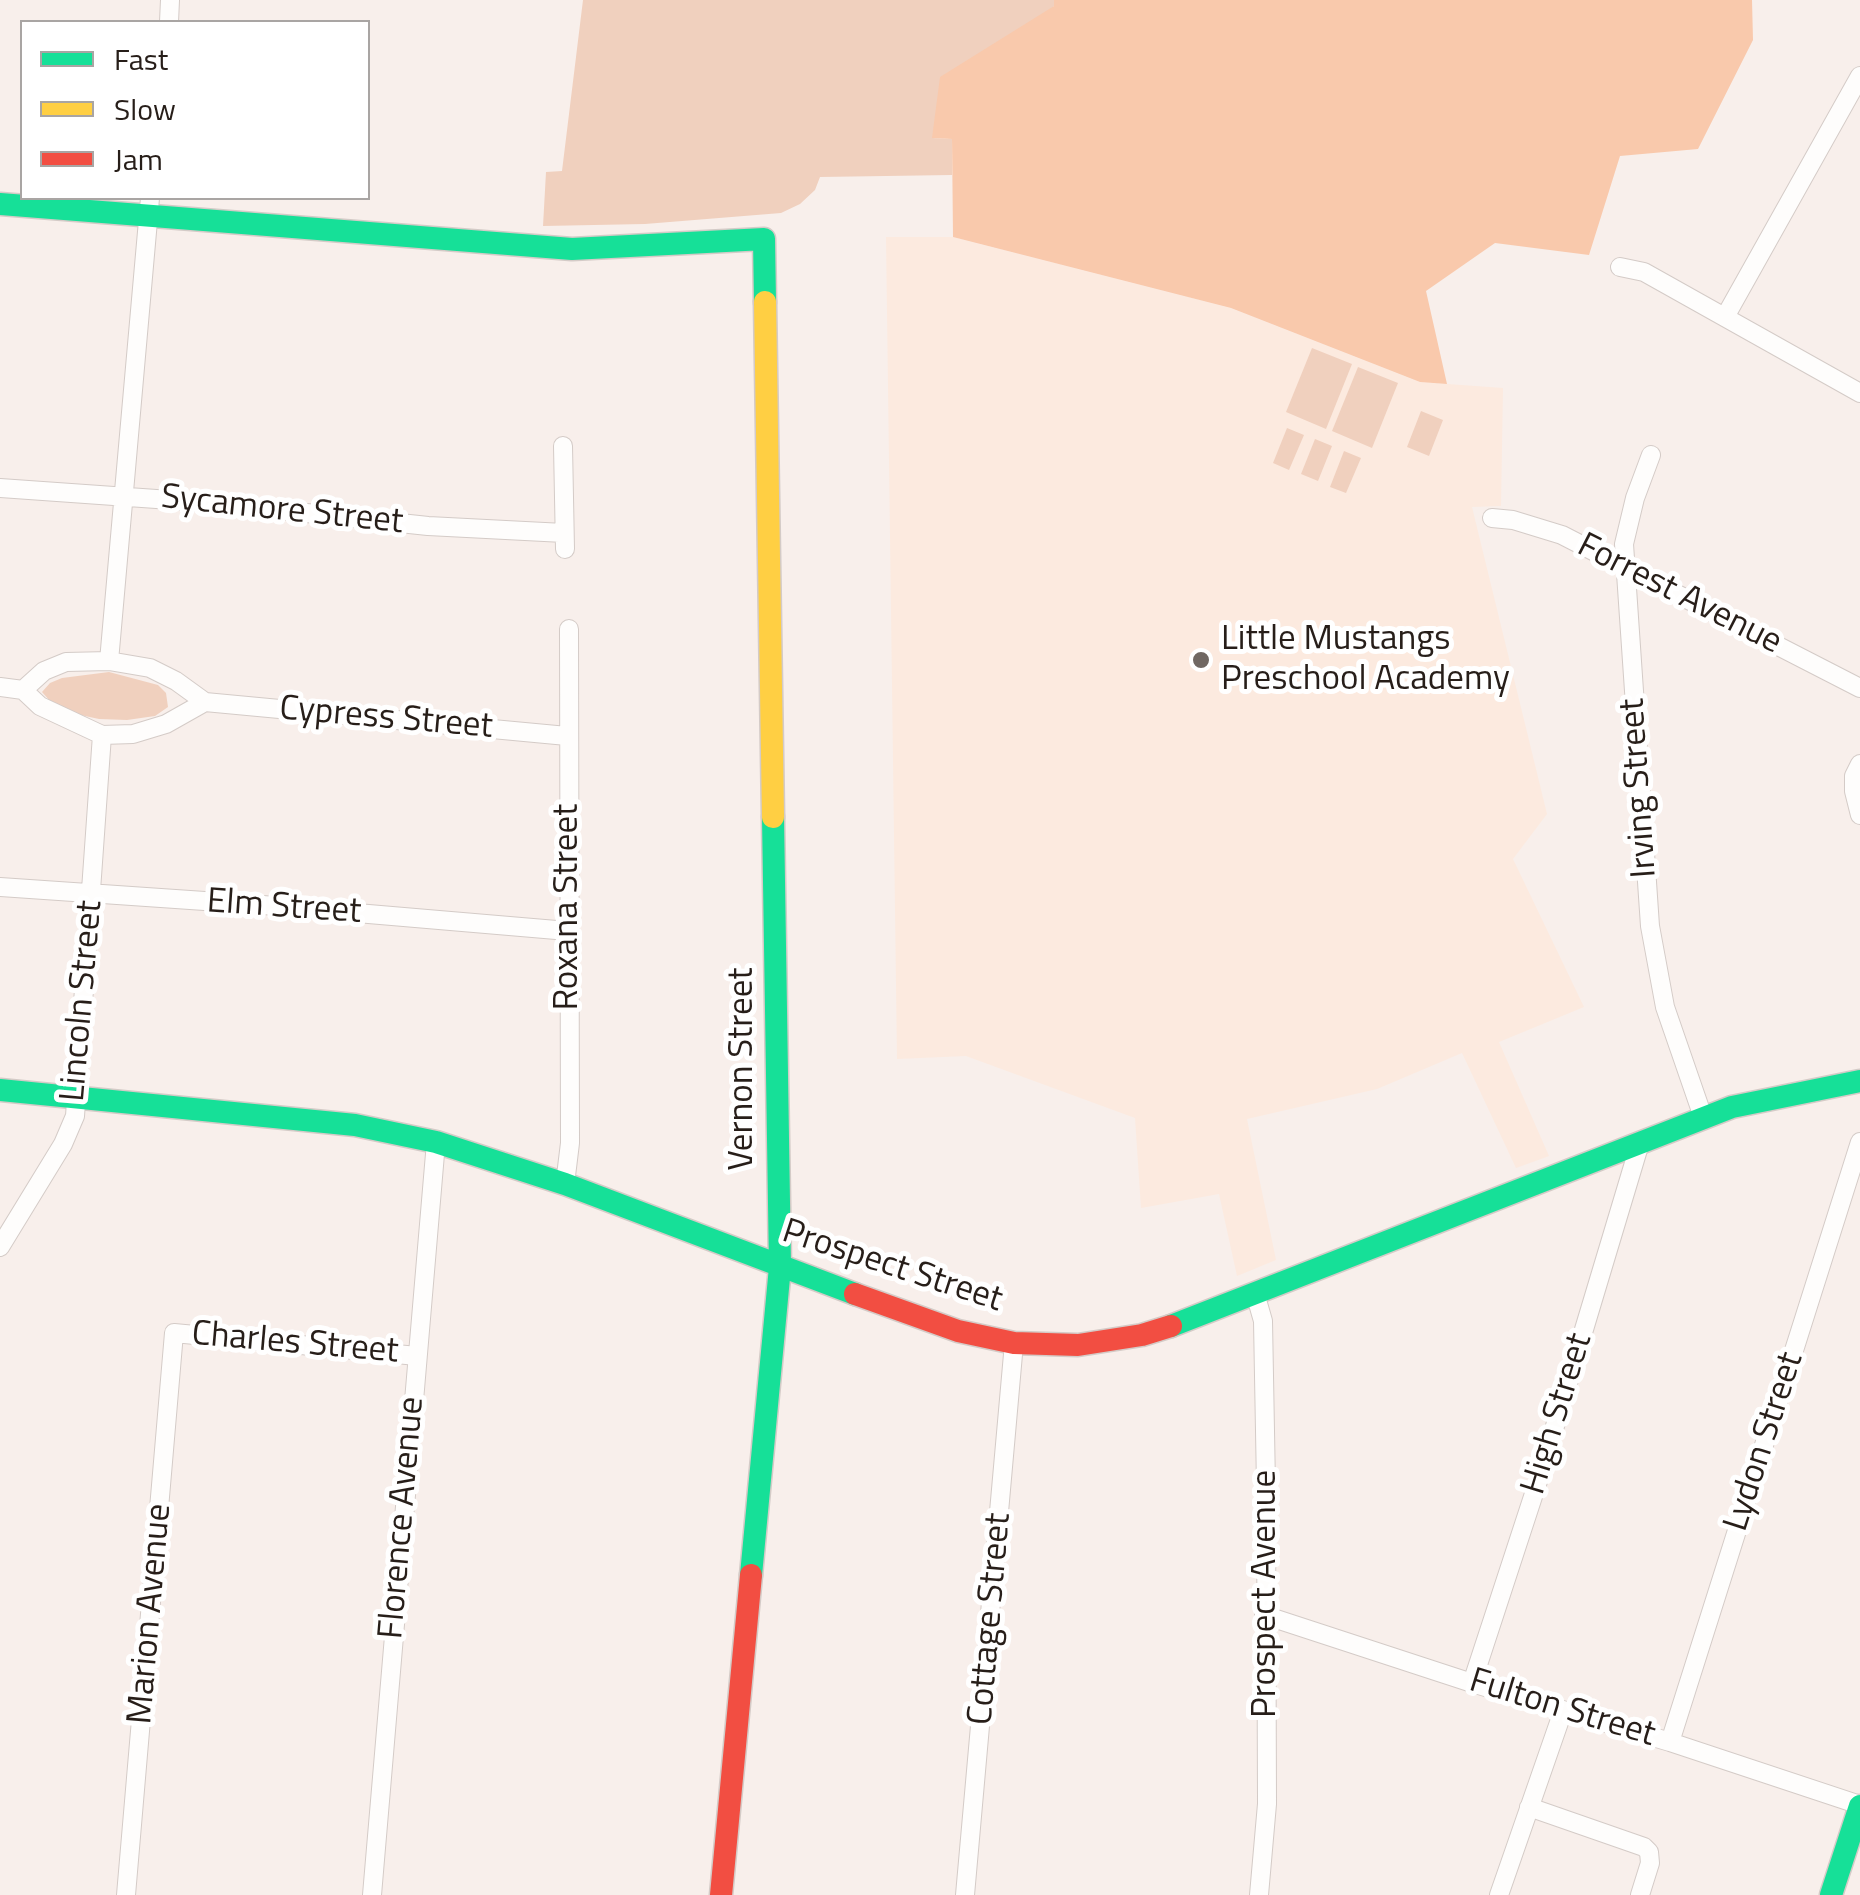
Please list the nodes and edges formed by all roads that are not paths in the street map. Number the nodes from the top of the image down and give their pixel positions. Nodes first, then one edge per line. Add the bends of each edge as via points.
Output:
1 (1860, 76) edge
2 (0, 204) edge
3 (148, 208) edge
4 (1620, 267) dead end
5 (1724, 317) junction
6 (1860, 393) edge
7 (563, 446) dead end
8 (1651, 456) dead end
9 (0, 488) edge
10 (124, 495) junction
11 (1492, 518) dead end
12 (1624, 565) junction
13 (569, 629) dead end
14 (109, 662) junction
15 (0, 686) edge
16 (1860, 688) edge
17 (23, 690) junction
18 (205, 702) junction
19 (102, 735) junction
20 (567, 736) junction
21 (1860, 764) edge
22 (1860, 815) edge
23 (0, 887) edge
24 (92, 896) junction
25 (568, 931) junction
26 (1860, 1081) edge
27 (0, 1090) edge
28 (77, 1098) junction
29 (1704, 1117) junction
30 (436, 1142) junction
31 (1860, 1142) edge
32 (1640, 1143) junction
33 (565, 1184) junction
34 (0, 1247) edge
35 (780, 1267) junction
36 (1256, 1293) junction
37 (174, 1333) joint
38 (1014, 1343) junction
39 (416, 1356) junction
40 (1264, 1615) junction
41 (1472, 1682) junction
42 (1563, 1711) junction
43 (1670, 1742) junction
44 (1860, 1806) edge
45 (1529, 1808) junction
46 (126, 1895) edge
47 (372, 1895) edge
48 (721, 1895) edge
49 (966, 1895) edge
50 (1259, 1895) edge
51 (1499, 1895) edge
52 (1640, 1895) edge
53 (1831, 1895) edge

1 - 5 street
2 - 3 street
3 - 10 street
3 - 35 street, Vernon Street via 572,249 764,239
4 - 5 street via 1644,272
5 - 6 street
7 - 10 street, Sycamore Street via 564,541
8 - 12 street, Irving Street via 1635,498
9 - 10 street, Sycamore Street
10 - 14 street
11 - 12 street, Forrest Avenue via 1562,535
12 - 16 street, Forrest Avenue
12 - 29 street, Irving Street via 1650,926 1665,1007
13 - 20 street, Roxana Street
14 - 17 street, Cypress Street via 66,662 44,670
14 - 18 street, Cypress Street via 150,668
15 - 17 street
17 - 19 street via 40,706
18 - 19 street via 166,724
18 - 20 street, Cypress Street
19 - 24 street, Lincoln Street
20 - 25 street, Roxana Street
21 - 22 street via 1854,776
23 - 24 street, Elm Street
24 - 25 street, Elm Street
24 - 28 street, Lincoln Street
25 - 33 street, Roxana Street
26 - 29 street, Prospect Street
27 - 28 street, Prospect Street
28 - 30 street, Prospect Street via 355,1125
28 - 34 street, Lincoln Street via 70,1130
29 - 32 street, Prospect Street
30 - 33 street, Prospect Street
30 - 39 street, Florence Avenue
31 - 43 street, Lydon Street
32 - 36 street, Prospect Street
32 - 41 street, High Street
33 - 35 street, Prospect Street
35 - 38 street, Prospect Street via 958,1331
35 - 48 street, Vernon Street
36 - 38 street, Prospect Street via 1142,1335 1078,1345
36 - 40 street, Prospect Avenue via 1263,1320
37 - 39 street, Charles Street
37 - 46 street, Marion Avenue
38 - 49 street, Cottage Street
39 - 47 street, Florence Avenue
40 - 41 street, Fulton Street
40 - 50 street, Prospect Avenue via 1266,1804
41 - 42 street, Fulton Street
42 - 43 street, Fulton Street
42 - 45 street
43 - 44 street, Fulton Street
44 - 53 street
45 - 51 street
45 - 52 street via 1644,1847 1651,1857

